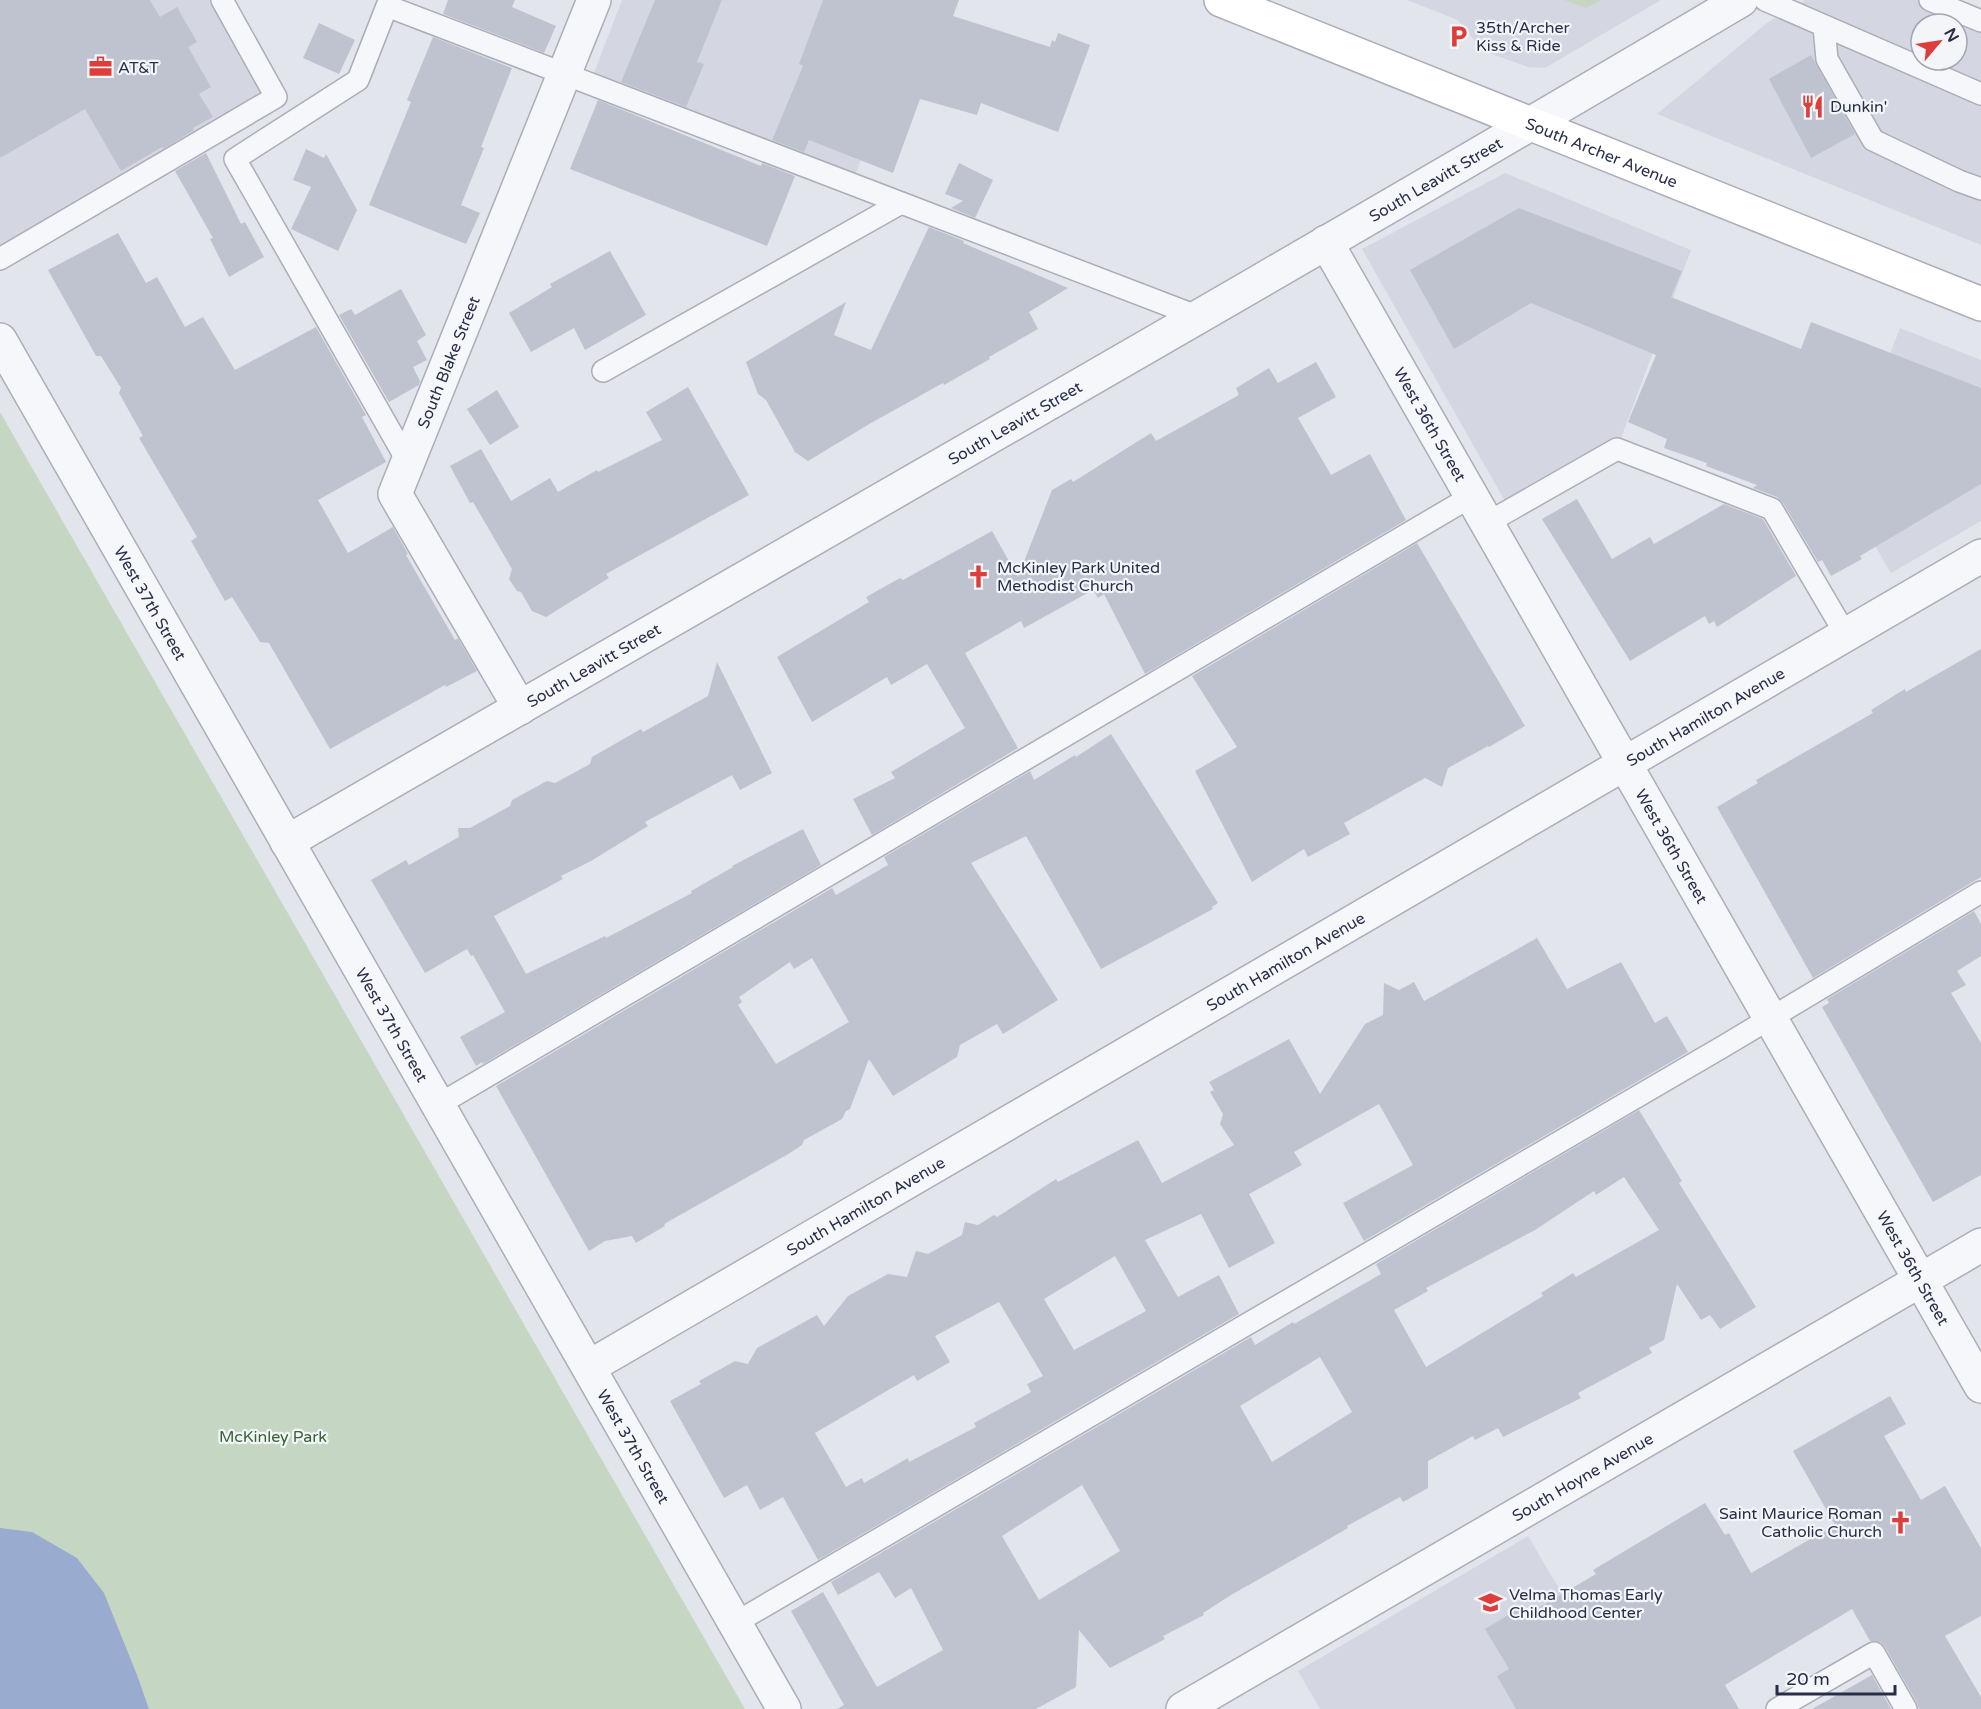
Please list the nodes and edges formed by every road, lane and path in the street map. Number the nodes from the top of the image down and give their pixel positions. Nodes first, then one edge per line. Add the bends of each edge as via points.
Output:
1 (222, 0) edge
2 (594, 0) edge
3 (1221, 0) edge
4 (1741, 0) edge
5 (1765, 0) edge
6 (1930, 0) edge
7 (1981, 21) edge
8 (1824, 27) junction
9 (564, 74) junction
10 (1981, 94) edge
11 (1531, 125) junction
12 (1981, 189) edge
13 (901, 203) junction
14 (1326, 242) junction
15 (0, 259) edge
16 (1981, 304) edge
17 (1199, 317) junction
18 (0, 340) edge
19 (603, 371) dead end
20 (408, 462) junction
21 (1479, 510) junction
22 (1981, 556) edge
23 (1846, 634) junction
24 (520, 708) junction
25 (1624, 764) junction
26 (287, 842) junction
27 (1981, 892) edge
28 (1771, 1019) junction
29 (438, 1105) junction
30 (1981, 1245) edge
31 (1920, 1280) junction
32 (589, 1367) junction
33 (1981, 1386) edge
34 (735, 1623) junction
35 (784, 1709) edge
36 (1183, 1709) edge
37 (1777, 1709) edge
38 (1906, 1709) edge

1 - 15 lane via 276,97
2 - 9 street, South Blake Street
3 - 11 main road, South Archer Avenue
4 - 11 street, South Leavitt Street
5 - 8 lane
6 - 7 lane
8 - 10 lane
8 - 12 lane via 1827,59 1873,140
9 - 13 lane
9 - 20 street, South Blake Street
9 - 20 lane via 387,6 358,80 235,159
11 - 14 street, South Leavitt Street
11 - 16 main road, South Archer Avenue
13 - 17 lane
13 - 19 lane
14 - 17 street, South Leavitt Street
14 - 21 street, West 36th Street
17 - 24 street, South Leavitt Street
18 - 26 street, West 37th Street
20 - 24 street, South Blake Street via 395,494
21 - 23 lane via 1617,449 1772,509
21 - 25 street, West 36th Street
21 - 29 lane
22 - 23 street, South Hamilton Avenue
23 - 25 street, South Hamilton Avenue
24 - 26 street, South Leavitt Street
25 - 28 street, West 36th Street
25 - 32 street, South Hamilton Avenue
26 - 29 street, West 37th Street
27 - 28 lane
28 - 31 street, West 36th Street
28 - 34 lane
29 - 32 street, West 37th Street
30 - 31 street, South Hoyne Avenue
31 - 33 street, West 36th Street
31 - 36 street, South Hoyne Avenue
32 - 34 street, West 37th Street
34 - 35 street, West 37th Street
37 - 38 lane via 1874,1653

